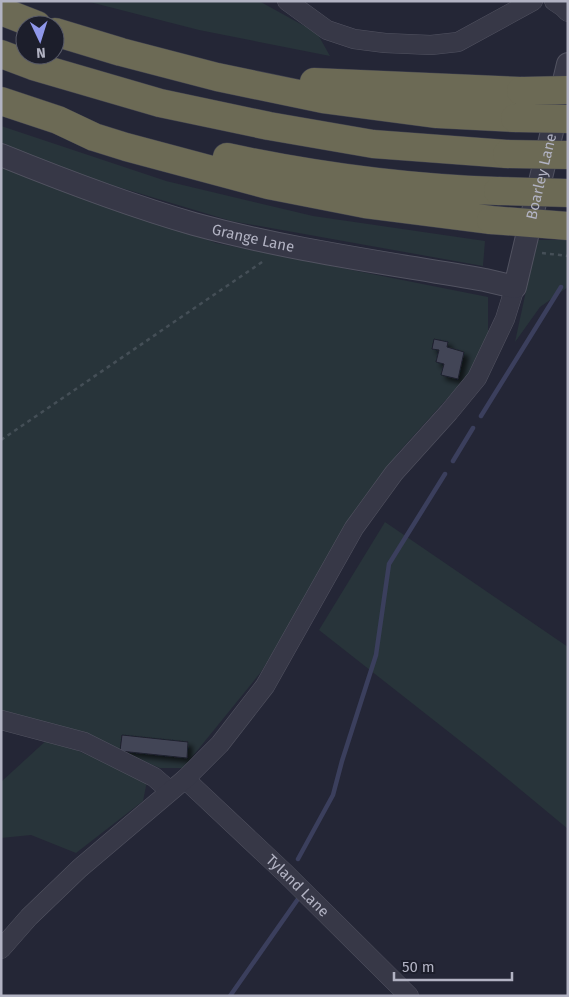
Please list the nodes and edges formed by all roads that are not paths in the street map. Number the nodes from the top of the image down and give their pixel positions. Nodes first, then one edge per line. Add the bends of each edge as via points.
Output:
1 (287, 1) edge
2 (533, 1) edge
3 (554, 1) edge
4 (1, 11) edge
5 (568, 12) edge
6 (15, 16) edge
7 (65, 35) edge
8 (1, 54) edge
9 (568, 64) edge
10 (217, 77) junction
11 (568, 90) edge
12 (1, 102) edge
13 (568, 119) edge
14 (58, 120) junction
15 (1, 155) edge
16 (568, 155) edge
17 (568, 193) edge
18 (568, 226) edge
19 (515, 287) junction
20 (1, 720) edge
21 (185, 779) junction
22 (169, 790) junction
23 (1, 949) edge
24 (409, 996) edge

1 - 2 street via 327,30 354,39 431,44 458,42
3 - 5 street
4 - 6 highway
7 - 10 highway
8 - 16 highway, bridge via 160,104 269,126 373,144
9 - 19 street, Boarley Lane
10 - 11 highway, bridge via 521,91
10 - 13 highway, bridge via 323,99 437,114
12 - 14 highway
14 - 17 highway, bridge via 100,125 256,163 388,183
14 - 18 highway, bridge via 94,137 126,147 268,185 365,204
15 - 19 street, Grange Lane via 88,190 195,224 286,246
19 - 21 street via 505,319 477,378 394,473 354,528 265,686 220,744
20 - 22 street via 84,742 154,777
21 - 22 street
21 - 24 street, Tyland Lane
22 - 23 street via 29,916

